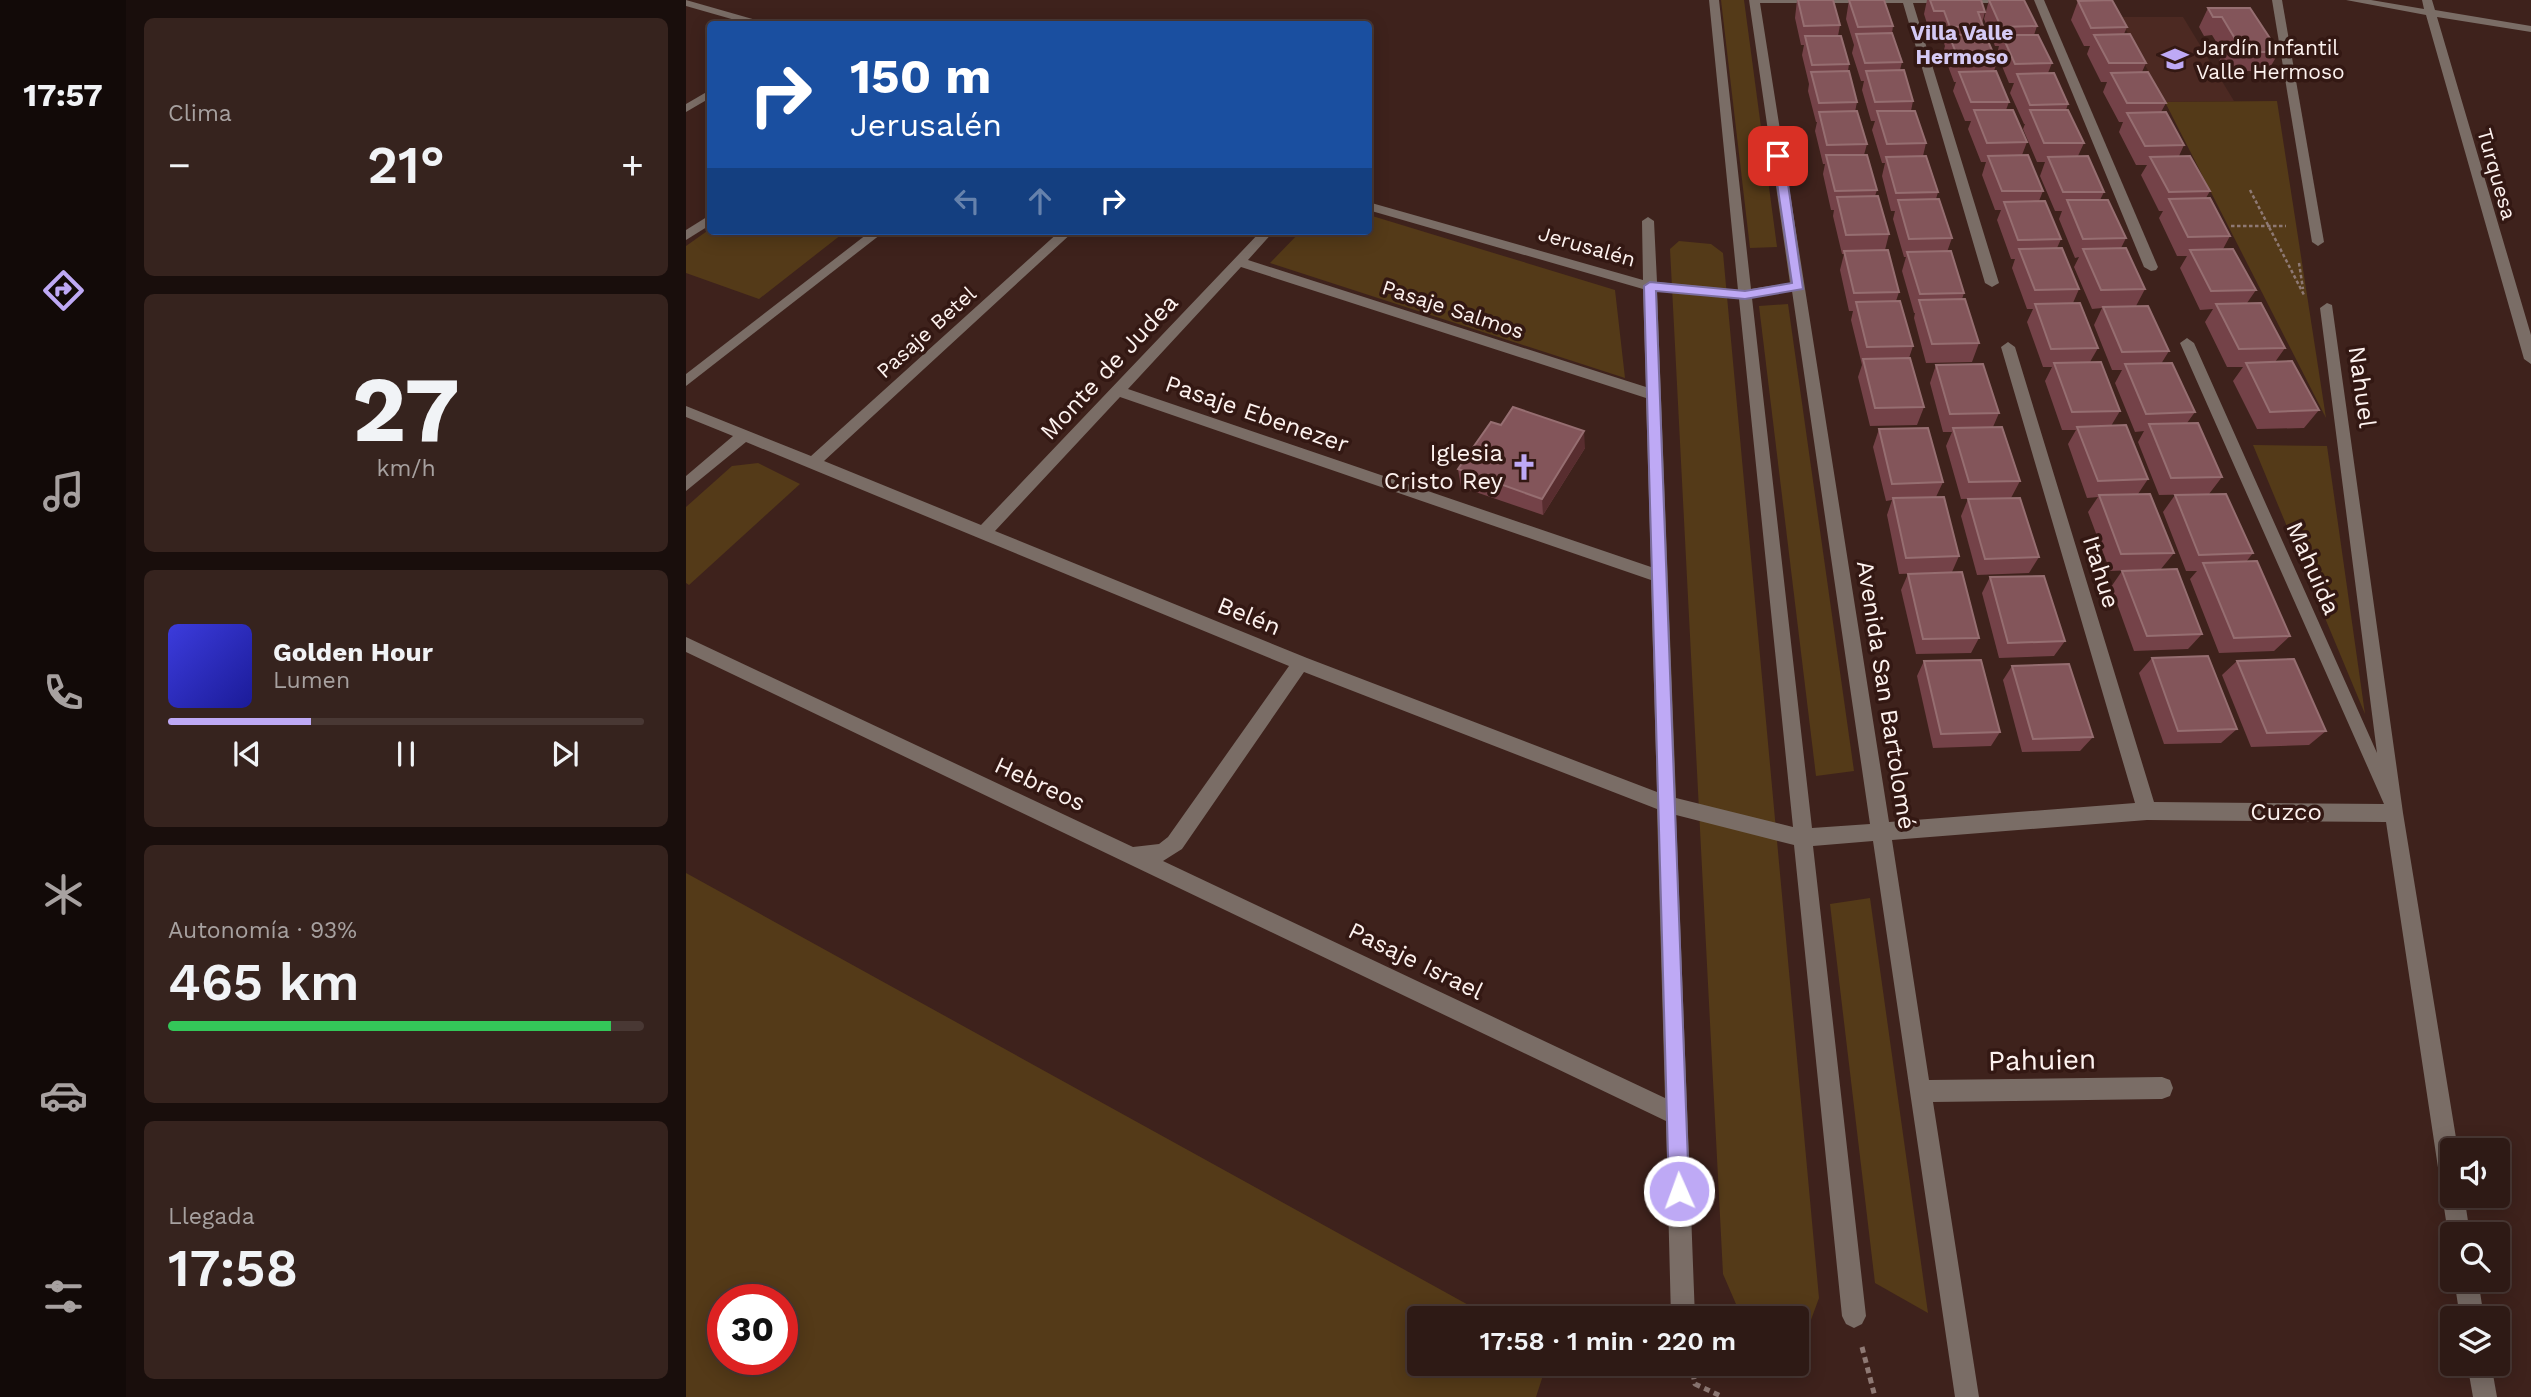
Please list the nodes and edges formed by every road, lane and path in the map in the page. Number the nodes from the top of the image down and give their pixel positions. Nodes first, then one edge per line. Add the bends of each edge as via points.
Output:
1 (1714, 0) edge
2 (1754, 0) edge
3 (1907, 0) edge
4 (1999, 0) edge
5 (2039, 0) edge
6 (2277, 0) edge
7 (2351, 0) edge
8 (687, 4) edge
9 (2429, 6) edge
10 (749, 21) edge
11 (2531, 29) edge
12 (707, 95) edge
13 (686, 109) edge
14 (2250, 190) dead end
15 (1372, 207) edge
16 (1648, 220) dead end
17 (707, 221) edge
18 (2231, 226) dead end
19 (2269, 226) junction
20 (2315, 226) junction
21 (874, 235) edge
22 (1064, 235) edge
23 (1264, 235) edge
24 (686, 236) edge
25 (2318, 242) joint
26 (1239, 262) junction
27 (2151, 267) dead end
28 (1992, 283) dead end
29 (1650, 286) junction
30 (1798, 286) junction
31 (1745, 295) junction
32 (2304, 295) junction
33 (2327, 308) joint
34 (2187, 343) dead end
35 (2008, 347) dead end
36 (2531, 359) edge
37 (686, 381) edge
38 (1118, 391) junction
39 (1654, 395) junction
40 (686, 411) edge
41 (744, 435) junction
42 (813, 463) junction
43 (686, 485) edge
44 (983, 533) junction
45 (1659, 576) junction
46 (686, 644) edge
47 (1301, 663) junction
48 (1666, 804) junction
49 (2147, 811) junction
50 (2394, 813) junction
51 (1882, 832) junction
52 (1802, 838) junction
53 (1134, 856) junction
54 (2162, 1088) dead end
55 (1922, 1091) junction
56 (1676, 1115) junction
57 (2445, 1138) edge
58 (1683, 1306) edge
59 (1854, 1316) joint
60 (1693, 1376) edge
61 (2481, 1376) edge
62 (1723, 1397) edge
63 (1874, 1397) edge
64 (1967, 1397) edge
65 (2485, 1397) edge

1 - 31 street
2 - 3 street
2 - 30 street, Avenida San Bartolomé
3 - 4 street
3 - 28 street
5 - 27 street
6 - 20 street
7 - 9 street
8 - 10 street
9 - 11 street
9 - 36 street, Turquesa
12 - 13 street
14 - 19 path
15 - 29 street, Jerusalén
16 - 29 street
17 - 24 street
18 - 19 path
19 - 20 path
19 - 32 path
20 - 25 street
21 - 37 street
22 - 42 street, Pasaje Betel
23 - 26 street, Monte de Judea
25 - 32 path via 2296,245
26 - 38 street, Monte de Judea
26 - 39 street, Pasaje Salmos
29 - 31 street, Jerusalén
29 - 39 street
30 - 31 street, Jerusalén
30 - 51 street, Avenida San Bartolomé
31 - 52 street
32 - 33 path
33 - 50 street, Nahuel
34 - 50 street, Mahuida
35 - 49 street, Itahue
38 - 44 street, Monte de Judea
38 - 45 street, Pasaje Ebenezer
39 - 45 street
40 - 41 street, Belén
41 - 42 street, Belén
41 - 43 street
42 - 44 street, Belén
44 - 47 street, Belén
45 - 48 street
46 - 53 street, Hebreos
47 - 48 street, Belén
47 - 53 street via 1175,843 1163,852
48 - 52 street, Belén
48 - 56 street
49 - 50 street, Cuzco
49 - 51 street, Cuzco
50 - 57 street
51 - 52 street, Cuzco
51 - 55 street, Avenida San Bartolomé
52 - 59 street
53 - 56 street, Pasaje Israel
54 - 55 street, Pahuien
55 - 64 street, Avenida San Bartolomé
56 - 58 street
59 - 63 path
60 - 62 path via 1695,1384
61 - 65 street

